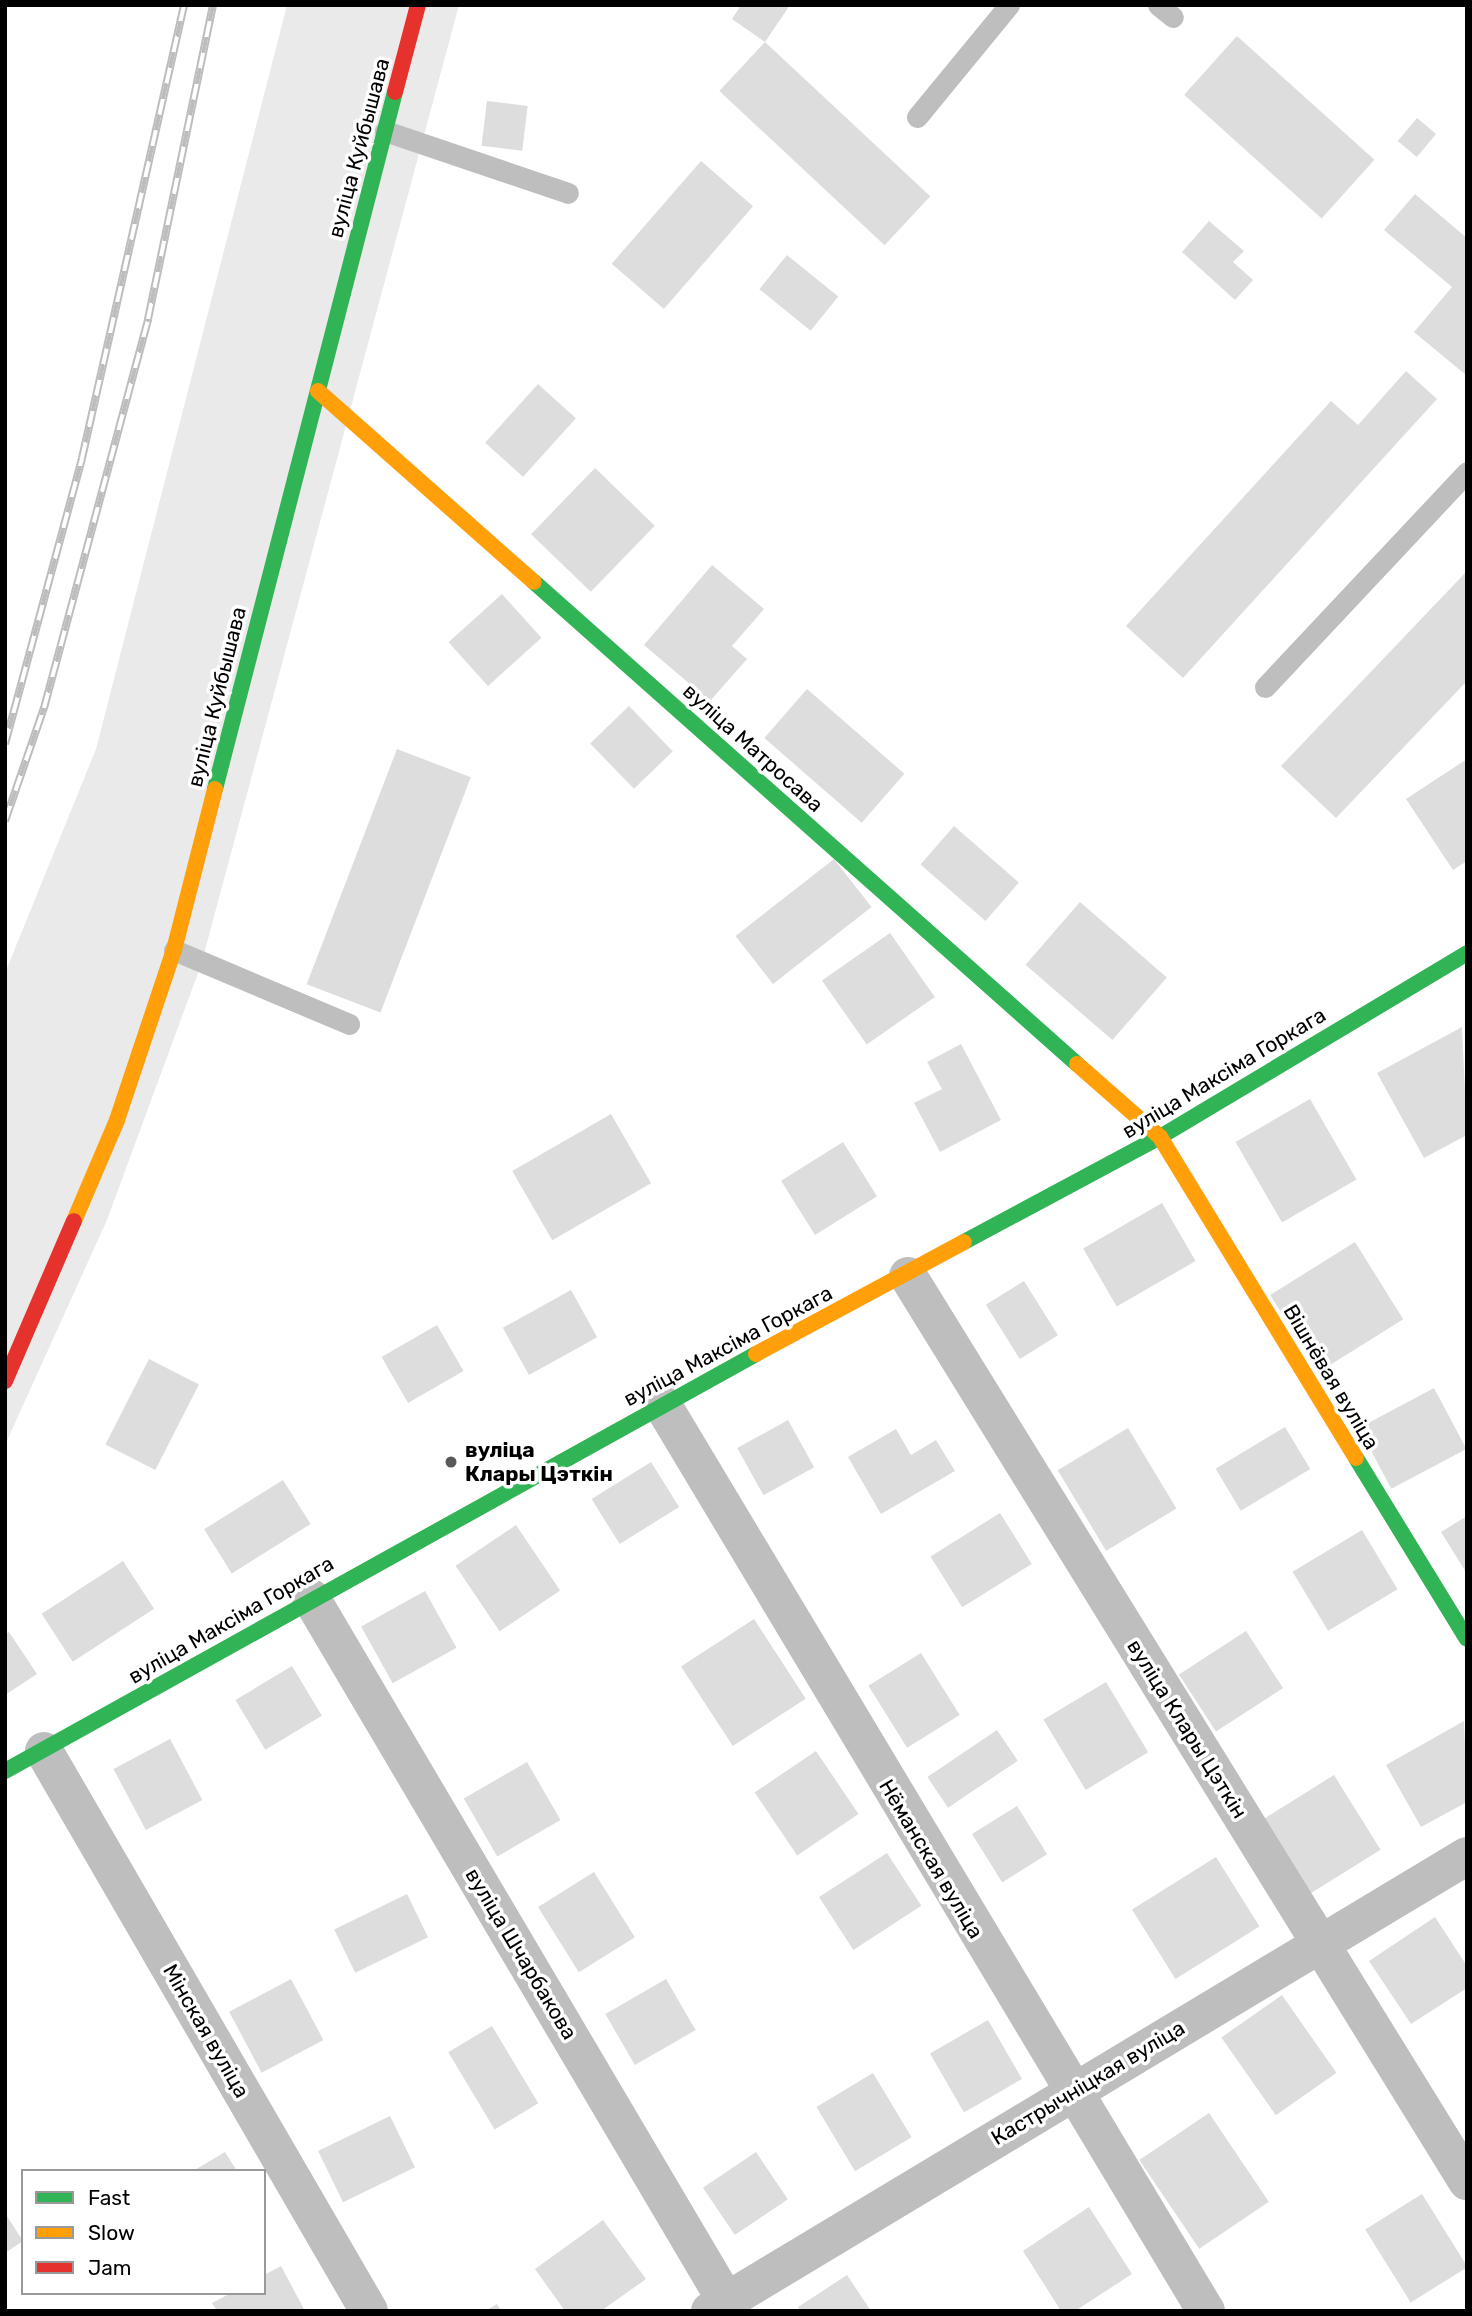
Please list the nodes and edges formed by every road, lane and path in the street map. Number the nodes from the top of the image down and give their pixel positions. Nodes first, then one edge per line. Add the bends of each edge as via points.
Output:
1 (418, 5) edge
2 (1009, 5) edge
3 (917, 117) dead end
4 (384, 131) junction
5 (568, 192) dead end
6 (318, 391) junction
7 (1467, 472) edge
8 (1265, 687) dead end
9 (174, 950) junction
10 (1467, 953) edge
11 (349, 1024) dead end
12 (1160, 1137) junction
13 (908, 1276) junction
14 (5, 1381) edge
15 (662, 1404) junction
16 (311, 1598) junction
17 (1467, 1640) edge
18 (44, 1751) junction
19 (5, 1771) edge
20 (1467, 1856) edge
21 (1319, 1944) junction
22 (1071, 2093) junction
23 (1467, 2181) edge
24 (723, 2308) edge
25 (369, 2311) edge
26 (1206, 2311) edge

1 - 4 street, вуліца Куйбышава
2 - 3 lane
4 - 5 lane
4 - 6 street, вуліца Куйбышава
6 - 9 street, вуліца Куйбышава
6 - 12 street, вуліца Матросава
7 - 8 lane
9 - 11 lane
9 - 14 street, вуліца Куйбышава via 117,1120
10 - 12 street, вуліца Максіма Горкага
12 - 13 street, вуліца Максіма Горкага
12 - 17 street, Вішнёвая вуліца
13 - 15 street, вуліца Максіма Горкага
13 - 21 street, вуліца Клары Цэткін
15 - 16 street, вуліца Максіма Горкага
15 - 22 street, Нёманская вуліца
16 - 18 street, вуліца Максіма Горкага
16 - 24 street, вуліца Шчарбакова
18 - 19 street, вуліца Максіма Горкага
18 - 25 street, Мінская вуліца
20 - 21 street, Кастрычніцкая вуліца
21 - 22 street, Кастрычніцкая вуліца
21 - 23 street, вуліца Клары Цэткін
22 - 24 street, Кастрычніцкая вуліца
22 - 26 street, Нёманская вуліца

